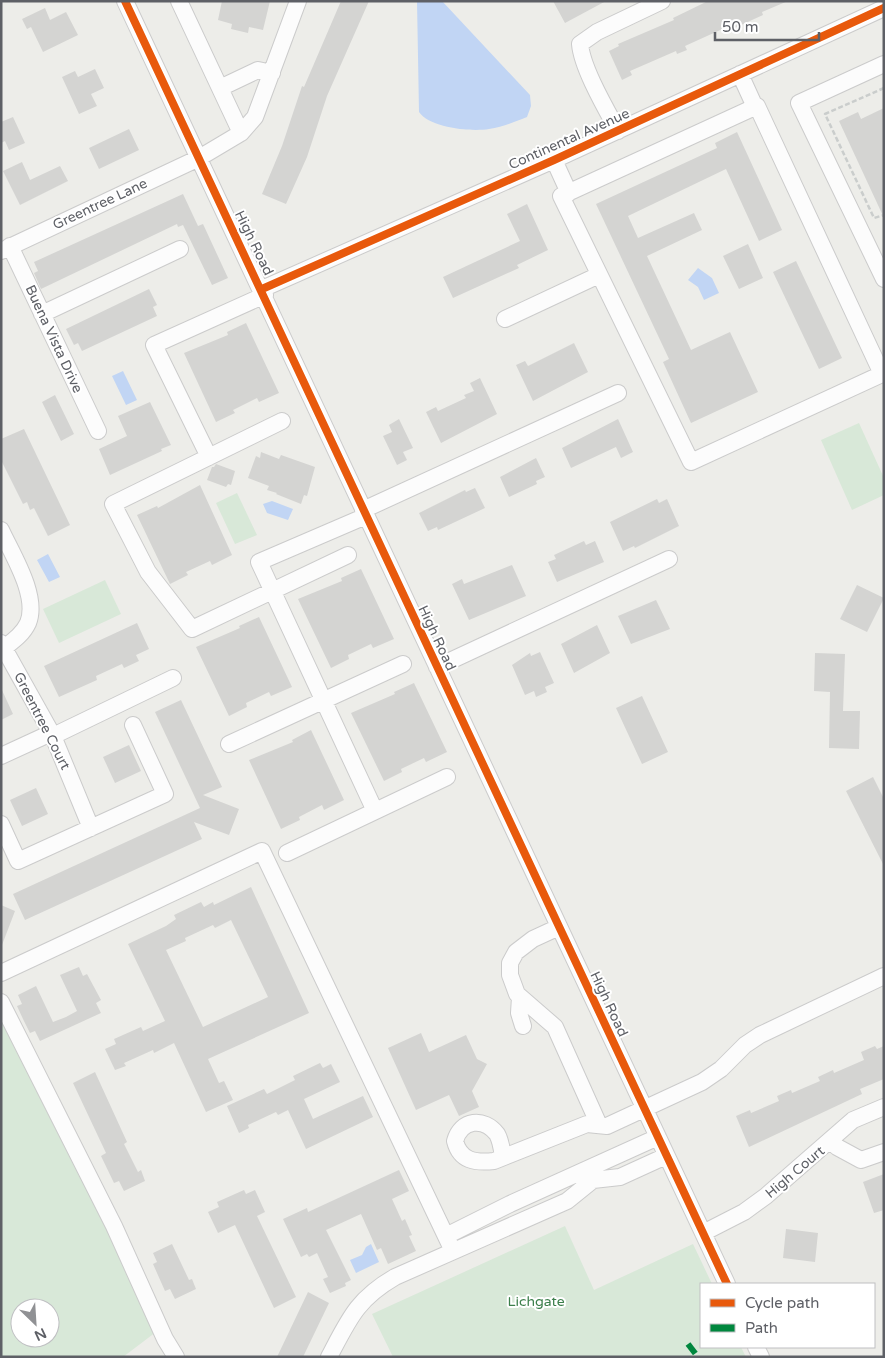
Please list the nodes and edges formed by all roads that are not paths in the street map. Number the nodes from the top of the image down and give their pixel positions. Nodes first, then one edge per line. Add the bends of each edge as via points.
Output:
1 (125, 1) edge
2 (179, 1) edge
3 (298, 1) edge
4 (662, 1) edge
5 (634, 7) edge
6 (884, 8) edge
7 (884, 64) edge
8 (272, 73) junction
9 (740, 74) junction
10 (220, 88) junction
11 (755, 107) junction
12 (618, 131) junction
13 (241, 133) junction
14 (200, 158) junction
15 (554, 160) junction
16 (569, 193) junction
17 (6, 248) edge
18 (180, 249) dead end
19 (599, 275) junction
20 (884, 279) edge
21 (264, 292) junction
22 (42, 314) junction
23 (505, 319) dead end
24 (618, 393) dead end
25 (282, 421) dead end
26 (98, 431) dead end
27 (209, 457) junction
28 (365, 513) junction
29 (1, 530) edge
30 (348, 555) dead end
31 (669, 559) dead end
32 (272, 590) junction
33 (3, 646) edge
34 (403, 664) dead end
35 (437, 668) junction
36 (174, 678) dead end
37 (323, 700) junction
38 (133, 726) dead end
39 (52, 734) junction
40 (229, 744) dead end
41 (1, 756) edge
42 (447, 777) dead end
43 (375, 811) junction
44 (1, 824) edge
45 (91, 828) junction
46 (287, 853) dead end
47 (559, 927) junction
48 (1, 973) edge
49 (884, 976) edge
50 (520, 997) junction
51 (1, 1002) edge
52 (523, 1026) dead end
53 (884, 1107) edge
54 (644, 1109) junction
55 (599, 1125) junction
56 (658, 1137) junction
57 (831, 1141) junction
58 (884, 1152) edge
59 (666, 1156) junction
60 (503, 1157) dead end
61 (702, 1233) junction
62 (450, 1243) junction
63 (727, 1283) edge
64 (176, 1357) edge
65 (329, 1357) edge

1 - 14 street, High Road
2 - 10 street
3 - 8 street
4 - 5 street
5 - 12 street via 580,44 586,67
6 - 9 street, Continental Avenue
7 - 20 street via 799,103
8 - 10 street via 258,70
8 - 13 street via 255,117
9 - 11 street
9 - 12 street, Continental Avenue
10 - 13 street
11 - 16 street
11 - 19 street via 882,374 691,462
12 - 15 street, Continental Avenue
13 - 14 street, Greentree Lane
14 - 17 street, Greentree Lane
14 - 21 street, High Road
15 - 16 street
15 - 21 street, Continental Avenue
16 - 19 street via 561,196
17 - 22 street, Buena Vista Drive
18 - 22 street
19 - 23 street
21 - 27 street, Continental Avenue via 154,345
21 - 28 street, High Road
22 - 26 street, Buena Vista Drive
24 - 28 street
25 - 27 street
27 - 32 street via 113,504 148,572 192,629
28 - 32 street via 330,534 313,538 259,562
28 - 35 street, High Road
29 - 33 street via 25,582 30,612 23,632
30 - 32 street
31 - 35 street
32 - 37 street
33 - 39 street, Greentree Court
34 - 37 street
35 - 47 street, High Road
36 - 39 street
37 - 40 street
37 - 43 street
38 - 45 street via 165,794
39 - 41 street
39 - 45 street, Greentree Court
42 - 43 street
43 - 46 street
44 - 45 street via 18,861
47 - 50 street via 533,939 516,952 510,963 510,975
47 - 54 street, High Road
48 - 62 street via 262,851
49 - 54 street via 760,1035 702,1082
50 - 52 street via 519,1013
50 - 55 street via 555,1027
51 - 64 street
53 - 57 street, High Court via 853,1120
54 - 55 street via 607,1126
54 - 56 street, High Road
55 - 60 street via 587,1124
56 - 59 street, High Road
56 - 62 street via 510,1204
57 - 58 street via 861,1160
57 - 61 street, High Court via 744,1212
59 - 61 street, High Road
59 - 62 street via 620,1176 593,1180 567,1201
61 - 63 street, High Road
62 - 65 street via 374,1289 355,1309

